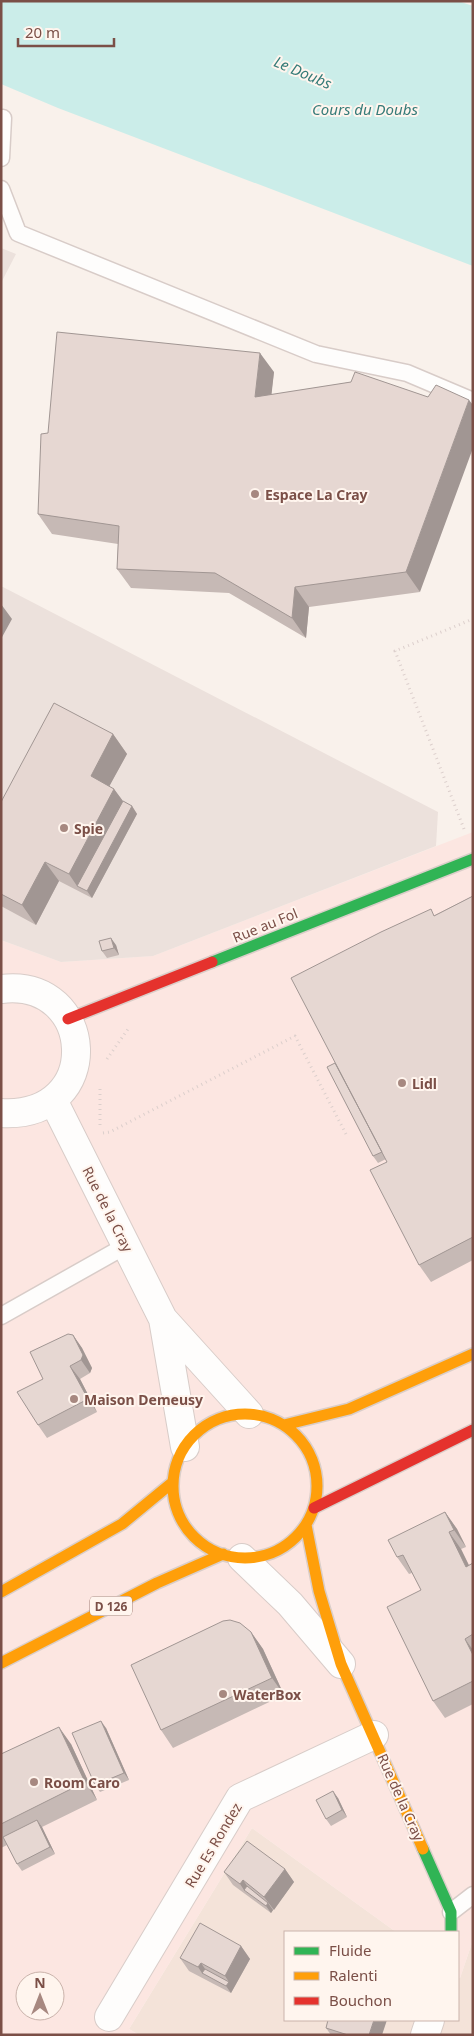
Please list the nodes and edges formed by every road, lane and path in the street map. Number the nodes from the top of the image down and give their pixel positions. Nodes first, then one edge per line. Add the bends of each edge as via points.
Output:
1 (3, 118) dead end
2 (1, 158) edge
3 (1, 189) edge
4 (473, 401) edge
5 (473, 619) edge
6 (465, 830) dead end
7 (473, 859) edge
8 (1, 989) edge
9 (68, 1019) junction
10 (53, 1100) junction
11 (1, 1113) edge
12 (110, 1132) dead end
13 (347, 1136) dead end
14 (126, 1245) junction
15 (1, 1316) edge
16 (162, 1319) junction
17 (473, 1354) edge
18 (249, 1414) junction
19 (284, 1426) junction
20 (473, 1430) edge
21 (185, 1447) junction
22 (173, 1482) junction
23 (314, 1508) junction
24 (306, 1525) junction
25 (233, 1556) junction
26 (1, 1592) edge
27 (1, 1663) edge
28 (341, 1664) junction
29 (374, 1735) junction
30 (473, 1895) edge
31 (451, 1912) junction
32 (451, 1931) edge
33 (109, 2018) dead end
34 (430, 2021) edge
35 (425, 2035) edge

1 - 2 lane
3 - 4 lane via 18,234 316,354 407,373
5 - 6 path via 395,650
7 - 9 main road, Rue au Fol
8 - 9 street via 16,987 37,992 55,1003
9 - 10 street via 75,1036 77,1054 65,1087
10 - 11 street via 36,1110
10 - 14 street, Rue de la Cray
12 - 13 path via 295,1036
14 - 15 lane
14 - 16 street, Rue de la Cray
16 - 18 street, Rue de la Cray
16 - 21 street, Rue de la Cray
17 - 19 main road via 349,1409
18 - 19 main road
18 - 21 main road via 230,1415 212,1422 197,1432
19 - 23 main road via 299,1437 310,1453 318,1489
20 - 23 main road
21 - 22 main road
22 - 25 main road via 181,1519 192,1534 206,1546
22 - 26 main road via 122,1524
23 - 24 main road
24 - 25 main road via 278,1550 260,1556
24 - 28 main road, Rue de la Cray via 319,1591
25 - 27 main road, D 126 via 157,1583
25 - 28 street, Rue de la Cray via 290,1604
28 - 29 main road, Rue de la Cray
29 - 31 main road, Rue de la Cray
29 - 33 street, Rue Es Rondez via 240,1798
30 - 31 lane
31 - 32 main road, Rue de la Cray
34 - 35 street

